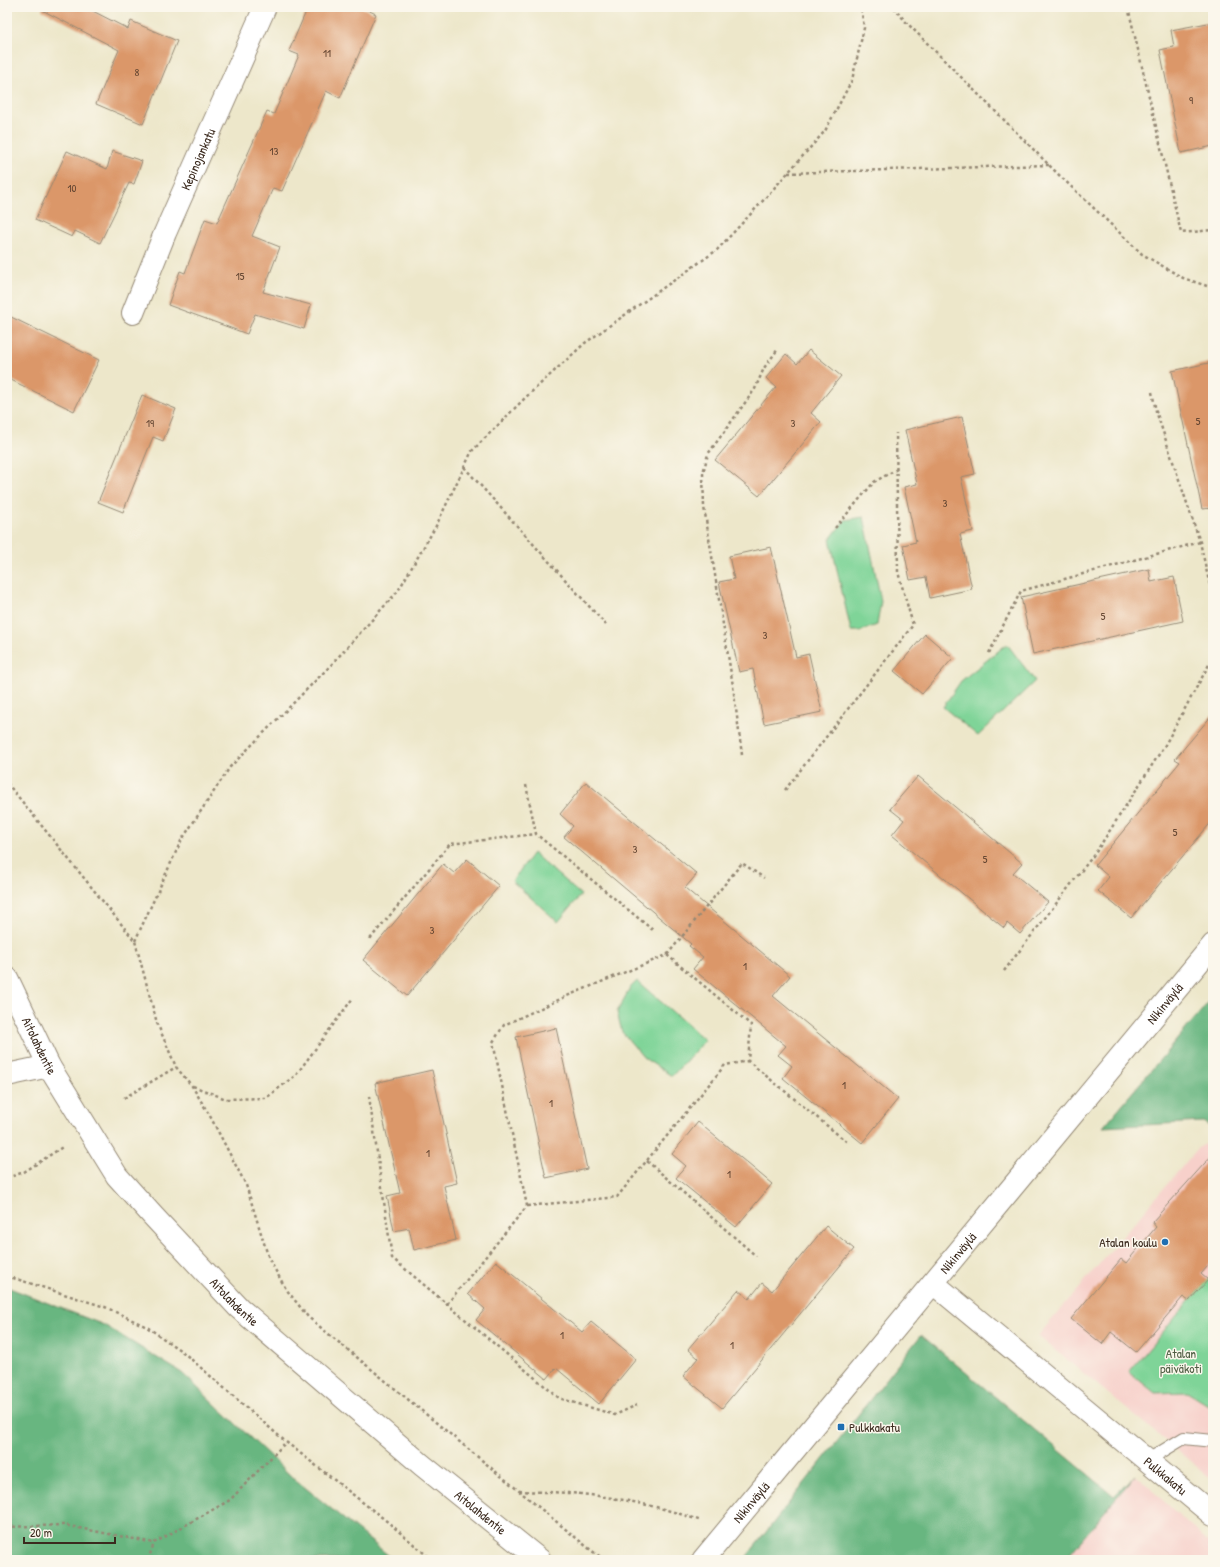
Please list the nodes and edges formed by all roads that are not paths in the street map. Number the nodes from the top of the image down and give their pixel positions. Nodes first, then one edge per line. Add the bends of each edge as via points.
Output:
1 (265, 7) edge
2 (133, 313) dead end
3 (1213, 945) edge
4 (7, 978) edge
5 (49, 1066) junction
6 (7, 1075) edge
7 (933, 1284) junction
8 (1213, 1441) edge
9 (1148, 1460) junction
10 (1213, 1515) edge
11 (540, 1560) edge
12 (703, 1560) edge

1 - 2 street, Kepinojankatu via 165,233
3 - 7 street, Nikinväylä
4 - 5 street, Aitolahdentie
5 - 6 street
5 - 11 street, Aitolahdentie via 117,1176 239,1308 422,1465
7 - 9 street, Pulkkakatu
7 - 12 street, Nikinväylä
8 - 9 lane via 1184,1438
9 - 10 street, Pulkkakatu

